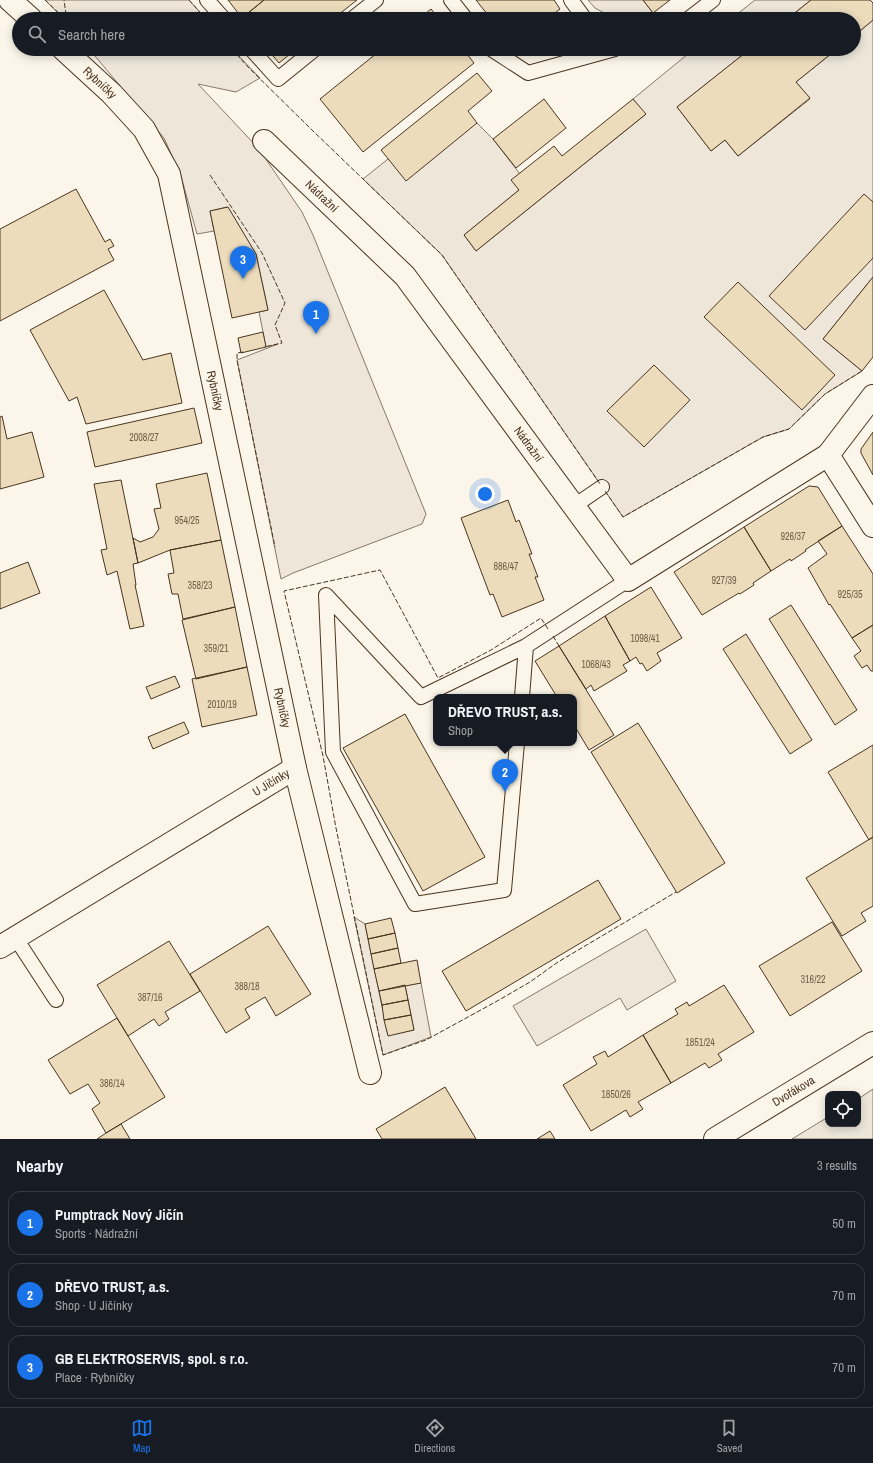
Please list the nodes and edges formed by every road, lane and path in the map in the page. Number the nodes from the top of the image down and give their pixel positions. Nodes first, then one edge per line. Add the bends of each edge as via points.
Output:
1 (10, 0) edge
2 (206, 0) edge
3 (376, 0) edge
4 (451, 0) edge
5 (571, 0) edge
6 (713, 0) edge
7 (23, 12) edge
8 (217, 12) edge
9 (361, 12) edge
10 (460, 12) edge
11 (580, 12) edge
12 (697, 12) edge
13 (71, 56) edge
14 (257, 56) edge
15 (306, 56) edge
16 (502, 56) edge
17 (586, 56) edge
18 (264, 141) dead end
19 (873, 396) edge
20 (828, 456) junction
21 (602, 487) dead end
22 (574, 506) junction
23 (873, 526) edge
24 (628, 580) junction
25 (526, 646) junction
26 (522, 694) edge
27 (517, 746) edge
28 (295, 768) junction
29 (8, 942) edge
30 (56, 1000) dead end
31 (873, 1043) edge
32 (370, 1072) dead end
33 (715, 1139) edge

1 - 7 street
2 - 8 lane
3 - 9 lane
4 - 10 lane
5 - 11 lane
6 - 12 lane
13 - 28 street, Rybníčky via 112,94 144,129 169,174
14 - 15 lane via 278,79
16 - 17 lane via 528,72
18 - 22 street, Nádražní via 405,276
19 - 20 street
20 - 23 street
20 - 24 street
21 - 22 lane
22 - 24 street, Nádražní
24 - 25 lane
25 - 26 lane
25 - 27 lane via 421,697 326,595 334,752 415,904 504,890
28 - 29 street, U Jičínky
28 - 32 street, U Jičínky
29 - 30 lane
31 - 33 street, Dvořákova

